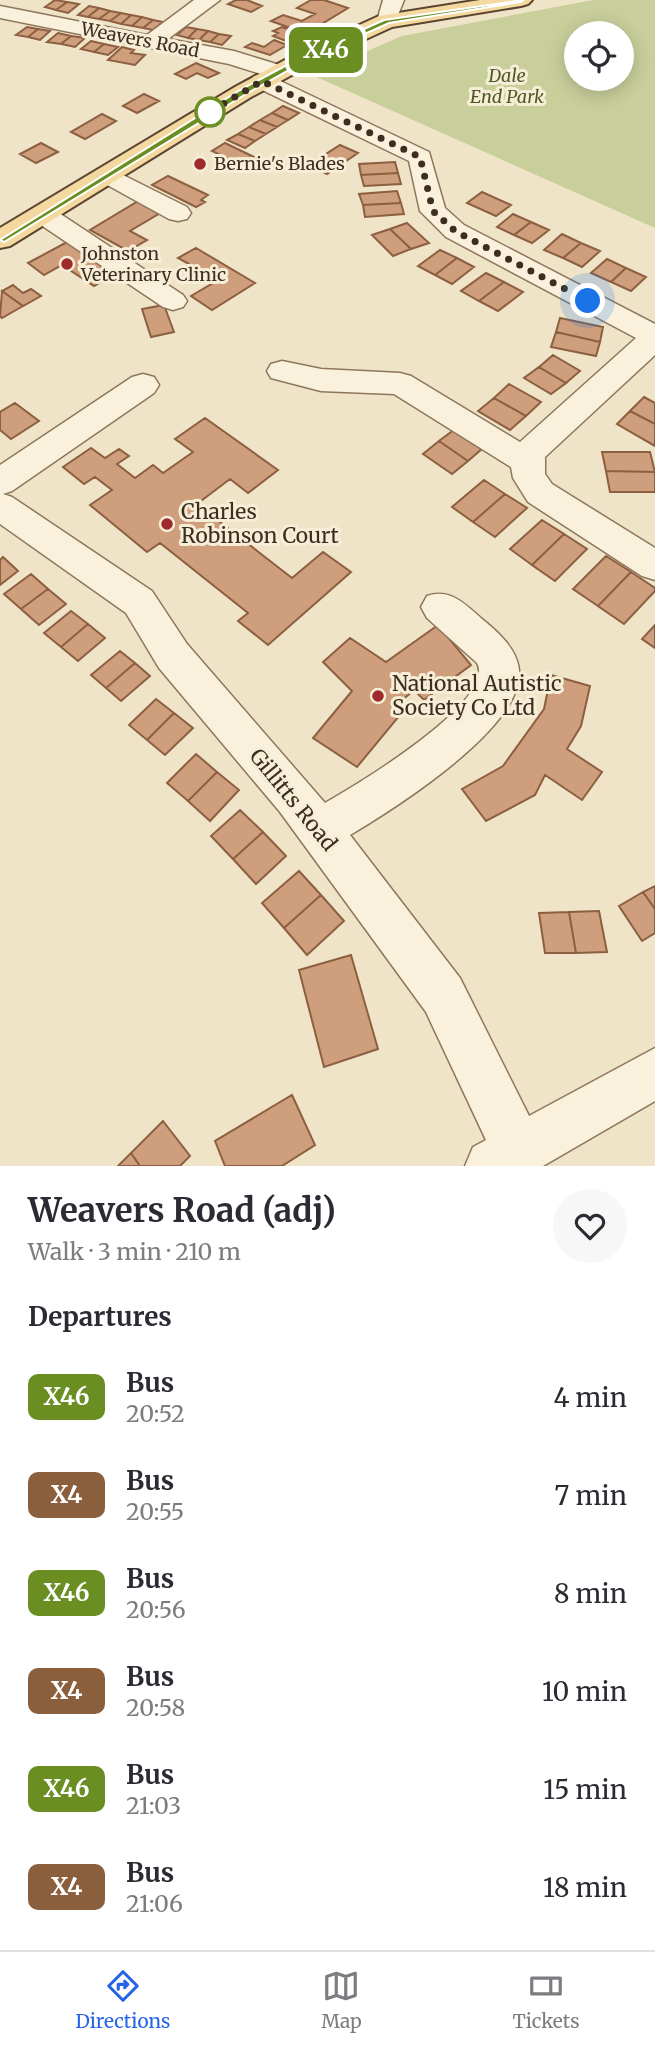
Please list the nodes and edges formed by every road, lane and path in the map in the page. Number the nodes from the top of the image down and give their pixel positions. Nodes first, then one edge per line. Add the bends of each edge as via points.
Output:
1 (209, 0) edge
2 (522, 0) edge
3 (390, 11) edge
4 (0, 12) edge
5 (151, 42) junction
6 (270, 76) junction
7 (109, 176) junction
8 (178, 213) dead end
9 (44, 215) junction
10 (0, 240) edge
11 (173, 301) dead end
12 (655, 337) edge
13 (282, 371) dead end
14 (144, 385) dead end
15 (527, 461) junction
16 (0, 482) edge
17 (0, 506) edge
18 (655, 566) edge
19 (440, 607) dead end
20 (319, 830) junction
21 (655, 1073) edge
22 (505, 1159) edge

1 - 5 street
2 - 3 main road
3 - 6 main road
4 - 5 street, Weavers Road
5 - 6 street, Weavers Road via 257,64
6 - 7 main road
6 - 12 street, Weavers Road via 420,157 433,211 455,231
7 - 8 street
7 - 9 main road
9 - 10 main road
9 - 11 street
12 - 15 street via 531,451
13 - 15 street via 321,380 400,384
14 - 16 street
15 - 18 street via 527,477 540,493
17 - 20 street, Gillitts Road via 139,602 173,656
19 - 20 street via 495,656 499,682 451,744 407,778
20 - 22 street, Gillitts Road via 443,995
21 - 22 street

